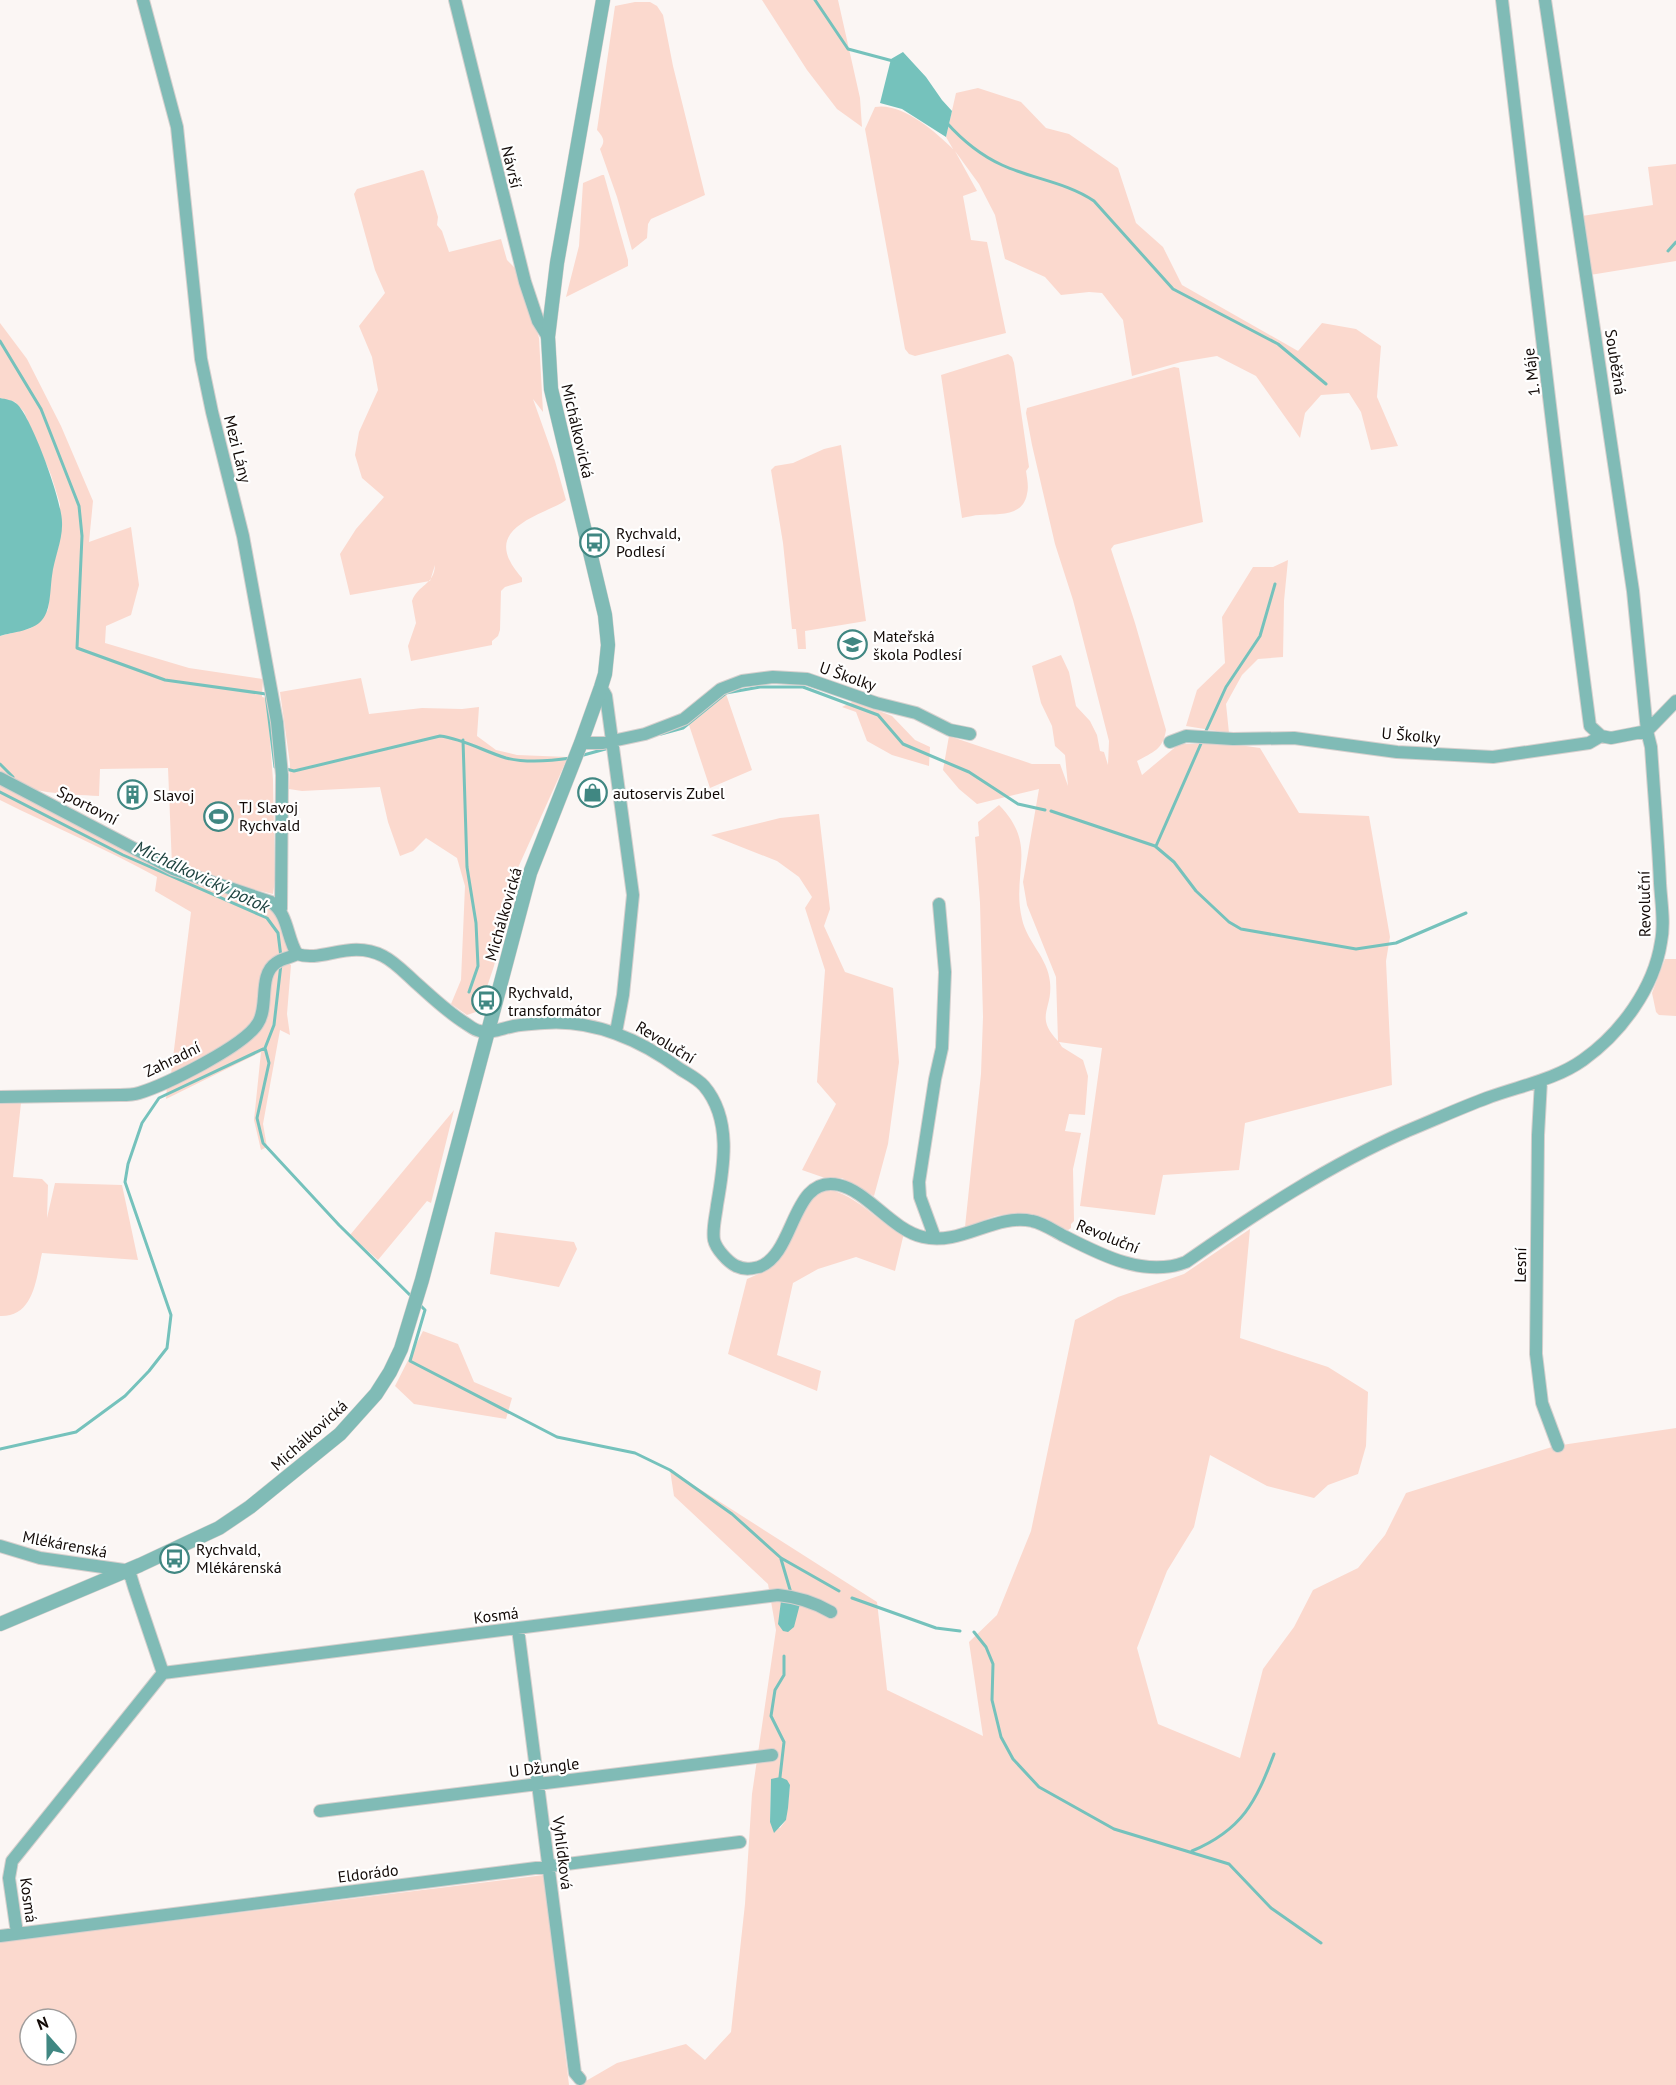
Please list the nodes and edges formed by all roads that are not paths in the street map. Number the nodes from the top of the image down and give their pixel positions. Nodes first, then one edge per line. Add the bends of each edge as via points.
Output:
1 (143, 0) edge
2 (455, 0) edge
3 (603, 0) edge
4 (1502, 0) edge
5 (1545, 0) edge
6 (548, 337) junction
7 (601, 687) junction
8 (1676, 701) edge
9 (1647, 730) junction
10 (970, 734) dead end
11 (1600, 736) junction
12 (612, 740) junction
13 (1170, 741) dead end
14 (581, 743) junction
15 (0, 778) edge
16 (939, 904) dead end
17 (281, 909) junction
18 (288, 958) junction
19 (486, 1032) junction
20 (615, 1032) junction
21 (1541, 1081) junction
22 (0, 1096) edge
23 (935, 1238) junction
24 (1558, 1446) dead end
25 (0, 1546) edge
26 (124, 1570) junction
27 (831, 1612) dead end
28 (0, 1624) edge
29 (518, 1629) junction
30 (163, 1673) junction
31 (772, 1755) dead end
32 (537, 1785) junction
33 (320, 1811) dead end
34 (740, 1842) dead end
35 (548, 1867) junction
36 (17, 1933) junction
37 (0, 1936) edge
38 (580, 2079) dead end

1 - 17 street, Mezi Lány via 177,127 201,359 243,536 277,722 282,775
2 - 6 street, Návrší via 525,282 538,321
3 - 6 street, Michálkovická via 557,263
4 - 11 street, 1. Máje via 1590,726
5 - 9 street, Souběžná via 1634,591
6 - 7 street, Michálkovická via 551,389 605,615 608,645
7 - 12 street via 606,696
7 - 14 street, Michálkovická
8 - 9 street
9 - 11 street, U Školky via 1611,738
9 - 21 street, Revoluční via 1662,919 1662,940 1653,971 1622,1024 1564,1072
10 - 12 street, U Školky via 807,679 773,678 742,681 721,689 684,719 645,734
11 - 13 street, U Školky via 1589,743 1493,757 1397,752 1294,738 1185,736
12 - 14 street, U Školky
12 - 20 street via 633,895 623,995
14 - 19 street, Michálkovická via 530,873
15 - 17 street, Sportovní via 173,869 271,902
16 - 23 street via 945,972 942,1048 919,1182 920,1197
17 - 18 street via 292,946
18 - 19 street via 358,949 382,955 448,1012 477,1031
18 - 22 street, Zahradní via 269,968 263,1010 252,1032 163,1084 137,1094
19 - 20 street, Revoluční via 552,1022
19 - 26 street, Michálkovická via 422,1280 401,1349 376,1394 340,1434 250,1507 219,1528
20 - 23 street, Revoluční via 669,1061 703,1085 719,1112 724,1140 723,1170 714,1241 734,1265 747,1270 763,1265 783,1243 801,1202 816,1188 832,1184 842,1185 911,1233
21 - 23 street, Revoluční via 1486,1098 1341,1164 1172,1268 1149,1269 1114,1259 1035,1221 1011,1219 952,1237
21 - 24 street, Lesní via 1536,1354 1542,1403
25 - 26 street, Mlékárenská via 40,1558
26 - 28 street, Michálkovická
26 - 30 street via 135,1587
27 - 29 street, Kosmá via 797,1597 778,1595
29 - 30 street, Kosmá
29 - 32 street, Vyhlídková
30 - 36 street, Kosmá via 12,1861 9,1878
31 - 32 street, U Džungle
32 - 33 street, U Džungle
32 - 35 street, Vyhlídková
34 - 35 street, Eldorádo
35 - 36 street, Eldorádo
35 - 38 street, Vyhlídková via 575,2073
36 - 37 street, Eldorádo

